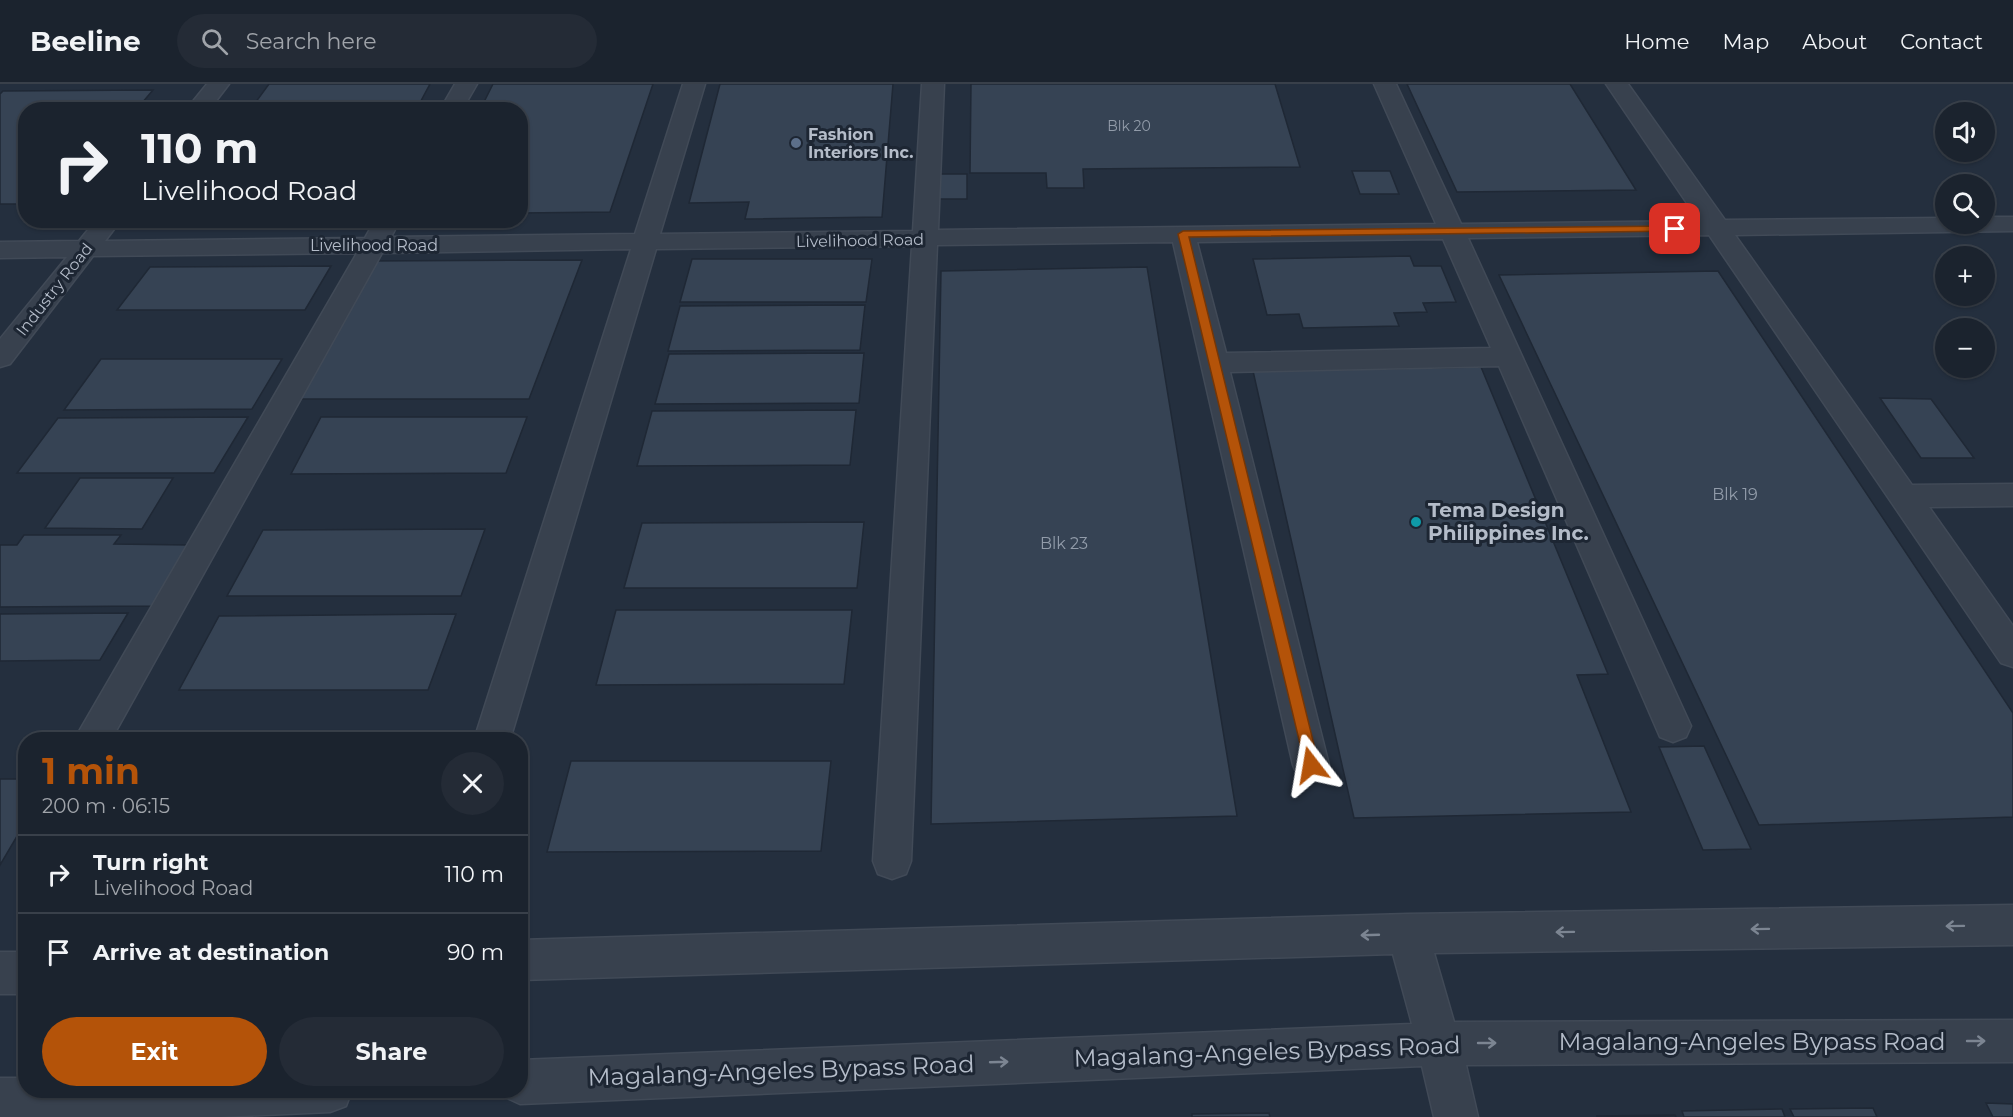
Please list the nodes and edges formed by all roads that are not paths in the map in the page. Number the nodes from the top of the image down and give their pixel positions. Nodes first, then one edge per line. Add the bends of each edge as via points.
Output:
1 (218, 84) edge
2 (466, 84) edge
3 (694, 84) edge
4 (933, 84) edge
5 (1385, 84) edge
6 (1617, 84) edge
7 (203, 102) edge
8 (456, 102) edge
9 (2013, 224) edge
10 (103, 228) edge
11 (1719, 229) junction
12 (1452, 231) junction
13 (381, 233) edge
14 (1183, 234) junction
15 (923, 239) junction
16 (644, 244) junction
17 (86, 249) junction
18 (0, 250) edge
19 (0, 357) edge
20 (1509, 357) junction
21 (1213, 363) junction
22 (2013, 495) edge
23 (1903, 496) junction
24 (2013, 653) edge
25 (1673, 726) dead end
26 (98, 732) edge
27 (495, 732) edge
28 (1311, 765) dead end
29 (892, 861) dead end
30 (2013, 925) edge
31 (1408, 934) junction
32 (528, 960) edge
33 (0, 973) edge
34 (18, 973) edge
35 (2013, 1041) edge
36 (1439, 1044) junction
37 (528, 1082) edge
38 (195, 1098) edge
39 (0, 1100) edge
40 (42, 1102) edge
41 (127, 1102) edge
42 (1456, 1117) edge

1 - 7 street
2 - 8 street
3 - 16 street
4 - 15 street
5 - 12 street
6 - 11 street
9 - 11 street, Livelihood Road
10 - 17 street, Industry Road
11 - 12 street, Livelihood Road
11 - 23 street
12 - 14 street, Livelihood Road
12 - 20 street
13 - 16 street, Livelihood Road
13 - 17 street, Livelihood Road
13 - 26 street
14 - 15 street, Livelihood Road
14 - 21 street
15 - 16 street, Livelihood Road
15 - 29 street
16 - 27 street
17 - 18 street, Livelihood Road
17 - 19 street, Industry Road
20 - 21 street
20 - 25 street
21 - 28 street
22 - 23 street
23 - 24 street
30 -> 31 street
31 -> 32 street
31 - 36 street
33 - 34 street
36 -> 35 street, Magalang-Angeles Bypass Road
37 -> 36 street, Magalang-Angeles Bypass Road
36 - 42 street
38 - 41 street
39 - 40 street
40 - 41 street

